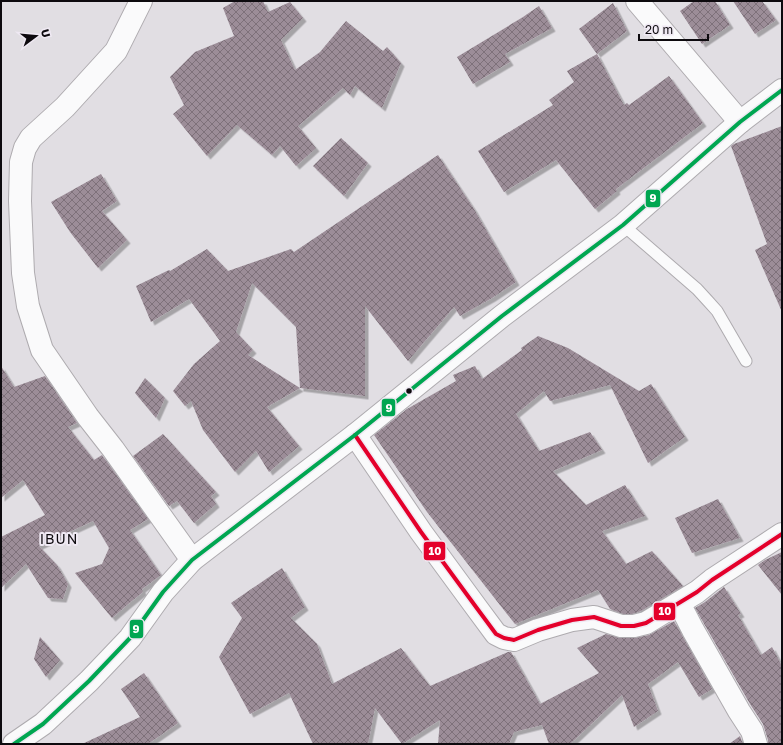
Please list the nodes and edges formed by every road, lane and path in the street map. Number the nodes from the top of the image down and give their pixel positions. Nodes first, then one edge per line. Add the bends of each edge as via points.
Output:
1 (141, 1) edge
2 (637, 1) edge
3 (782, 90) edge
4 (740, 122) junction
5 (623, 225) junction
6 (746, 361) dead end
7 (355, 435) junction
8 (782, 534) edge
9 (192, 560) junction
10 (679, 603) junction
11 (14, 744) edge
12 (756, 744) edge

1 - 9 street via 116,51 65,107 30,138 25,148 21,162 20,201 23,273 28,306 42,350
2 - 4 street
3 - 4 street
4 - 5 street
5 - 6 lane via 708,300
5 - 7 street via 502,316
7 - 9 street
7 - 10 street via 421,532 496,634 514,640 572,620 594,617 621,626 634,626 646,623
8 - 10 street
9 - 11 street via 163,592 130,638 43,724
10 - 12 street via 752,731

